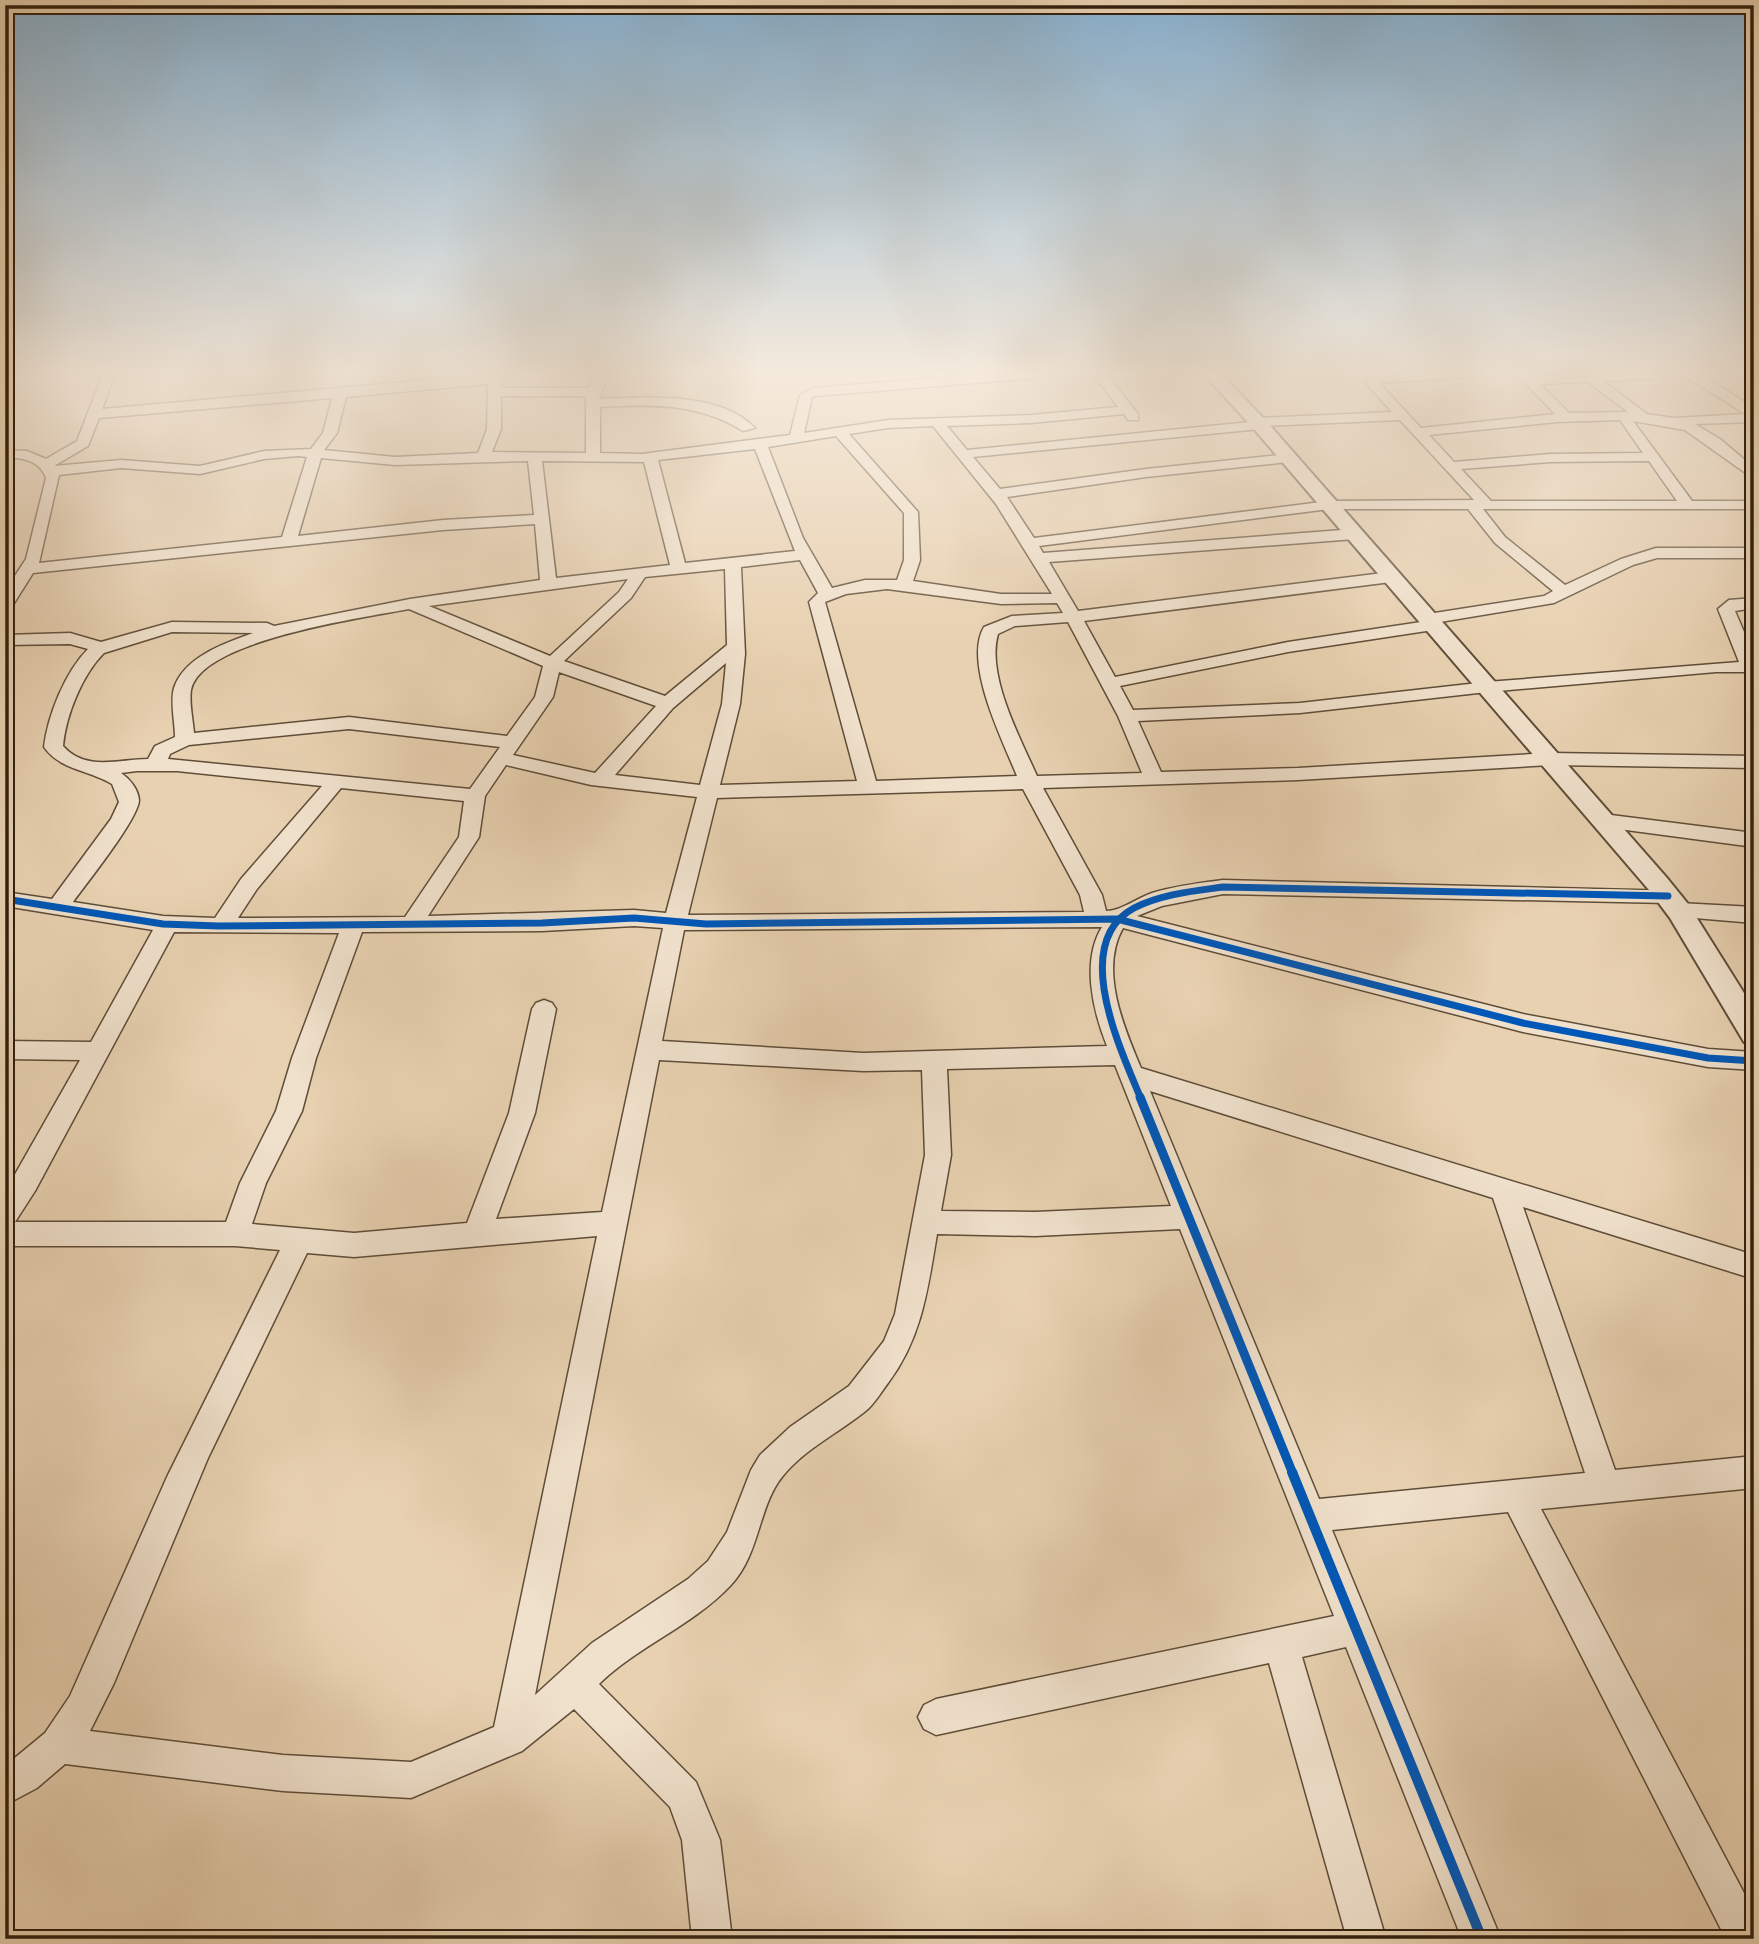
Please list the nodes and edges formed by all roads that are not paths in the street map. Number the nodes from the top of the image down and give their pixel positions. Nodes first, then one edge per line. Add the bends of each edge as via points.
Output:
1 (35, 462) edge
2 (57, 462) edge
3 (235, 462) edge
4 (313, 462) edge
5 (535, 462) edge
6 (651, 462) edge
7 (767, 462) edge
8 (866, 462) edge
9 (970, 462) edge
10 (1253, 462) edge
11 (1291, 462) edge
12 (1448, 462) edge
13 (1499, 462) edge
14 (1656, 462) edge
15 (1737, 462) edge
16 (1452, 466) junction
17 (48, 468) junction
18 (1753, 474) edge
19 (997, 494) junction
20 (1479, 504) junction
21 (1687, 504) junction
22 (1329, 505) junction
23 (1754, 505) edge
24 (541, 519) junction
25 (1354, 534) junction
26 (288, 542) junction
27 (1029, 543) junction
28 (1754, 553) edge
29 (804, 555) junction
30 (1038, 558) junction
31 (733, 564) junction
32 (27, 569) junction
33 (679, 570) junction
34 (639, 575) junction
35 (1391, 577) junction
36 (904, 584) junction
37 (549, 585) junction
38 (1566, 594) junction
39 (828, 595) junction
40 (1061, 598) junction
41 (1754, 603) edge
42 (5, 604) edge
43 (410, 604) junction
44 (1073, 617) junction
45 (1431, 622) junction
46 (299, 626) junction
47 (5, 640) edge
48 (736, 646) junction
49 (98, 649) junction
50 (553, 662) junction
51 (1752, 667) edge
52 (1110, 683) junction
53 (1487, 687) junction
54 (667, 704) junction
55 (1127, 716) junction
56 (185, 740) junction
57 (508, 751) junction
58 (1550, 759) junction
59 (1754, 762) edge
60 (155, 766) junction
61 (100, 769) junction
62 (1153, 776) junction
63 (600, 780) junction
64 (1029, 781) junction
65 (336, 782) junction
66 (868, 788) junction
67 (708, 792) junction
68 (475, 796) junction
69 (1603, 821) junction
70 (1754, 841) edge
71 (5, 899) edge
72 (1673, 904) junction
73 (58, 907) junction
74 (1754, 915) edge
75 (1107, 919) junction
76 (675, 921) junction
77 (354, 923) junction
78 (412, 923) junction
79 (167, 924) junction
80 (222, 925) junction
81 (544, 1009) dead end
82 (1750, 1022) edge
83 (5, 1050) edge
84 (649, 1050) junction
85 (97, 1051) junction
86 (934, 1059) junction
87 (1754, 1061) edge
88 (1127, 1065) junction
89 (1503, 1189) junction
90 (5, 1215) edge
91 (1189, 1217) junction
92 (925, 1222) junction
93 (613, 1223) junction
94 (477, 1233) junction
95 (5, 1234) edge
96 (235, 1234) junction
97 (299, 1242) junction
98 (1754, 1267) edge
99 (1754, 1472) edge
100 (1606, 1488) junction
101 (1517, 1496) junction
102 (1310, 1516) junction
103 (1356, 1628) junction
104 (1280, 1644) junction
105 (574, 1684) junction
106 (936, 1717) dead end
107 (509, 1738) junction
108 (58, 1745) junction
109 (5, 1787) edge
110 (1747, 1931) edge
111 (712, 1939) edge
112 (1367, 1939) edge
113 (1482, 1939) edge

1 - 17 street
2 - 17 street
3 - 17 street via 200,470 121,464
4 - 26 street
5 - 24 street
6 - 33 street
7 - 29 street
8 - 36 street via 911,512 912,560
9 - 19 street
10 - 19 street
11 - 22 street
12 - 16 street
13 - 16 street
14 - 21 street
15 - 18 street
16 - 20 street
17 - 32 street via 47,511
19 - 27 street
20 - 21 street
20 - 22 street
20 - 38 street via 1500,540
21 - 23 street
22 - 25 street
22 - 27 street
24 - 26 street
24 - 37 street
25 - 30 street
25 - 35 street
26 - 32 street
27 - 30 street
28 - 38 street via 1656,553 1627,562
29 - 31 street
29 - 39 street
30 - 40 street
31 - 33 street
31 - 48 street
32 - 42 street
33 - 34 street
34 - 37 street
34 - 50 street
35 - 44 street
35 - 45 street
36 - 39 street via 867,585
36 - 40 street via 999,598
37 - 43 street
38 - 45 street
39 - 66 street via 817,602
40 - 44 street
41 - 51 street via 1726,609
43 - 46 street
43 - 50 street
44 - 52 street
44 - 64 street via 1012,621 988,632 985,648 997,704
45 - 52 street
45 - 53 street
46 - 49 street via 232,629 183,625
46 - 56 street via 230,648 193,673 182,690
47 - 49 street via 80,638
48 - 54 street
48 - 67 street via 731,704
49 - 61 street via 75,682 53,747 65,758
50 - 54 street
50 - 57 street via 544,697
51 - 53 street
52 - 55 street
53 - 55 street via 1300,708
53 - 58 street
54 - 63 street
55 - 62 street
56 - 57 street via 349,723
56 - 60 street via 162,750
57 - 63 street
57 - 68 street
58 - 59 street
58 - 62 street via 1298,774
58 - 69 street
60 - 61 street
60 - 65 street
61 - 73 street via 124,787 129,802
62 - 64 street
63 - 67 street
64 - 66 street
64 - 75 street
65 - 68 street
65 - 80 street via 257,874
66 - 67 street
67 - 76 street
68 - 78 street via 469,837
69 - 70 street
69 - 72 street
71 - 73 street
72 - 74 street
72 - 75 street via 1223,887 1163,897
72 - 82 street
73 - 79 street
75 - 76 street
75 - 87 street via 1523,1023 1708,1058
75 - 88 street via 1100,970 1112,1028
76 - 78 street
76 - 84 street
77 - 78 street
77 - 80 street
77 - 96 street via 289,1111 253,1183
79 - 80 street
79 - 85 street
81 - 94 street via 522,1113
83 - 85 street
84 - 86 street via 863,1062
84 - 93 street
85 - 90 street
86 - 88 street
86 - 92 street via 938,1155
88 - 89 street
88 - 91 street
89 - 98 street
89 - 100 street
91 - 92 street via 1035,1224
91 - 102 street
92 - 105 street via 909,1314 895,1350 880,1372 860,1396 771,1466 740,1542 720,1573 604,1655
93 - 94 street
93 - 107 street
94 - 97 street via 354,1245
95 - 96 street
96 - 97 street
97 - 108 street via 222,1389 93,1693
99 - 100 street
100 - 101 street
101 - 102 street
101 - 110 street
102 - 103 street
103 - 104 street
103 - 113 street
104 - 106 street
104 - 112 street
105 - 107 street
105 - 111 street via 683,1796 701,1840
107 - 108 street via 411,1780 283,1773
108 - 109 street

